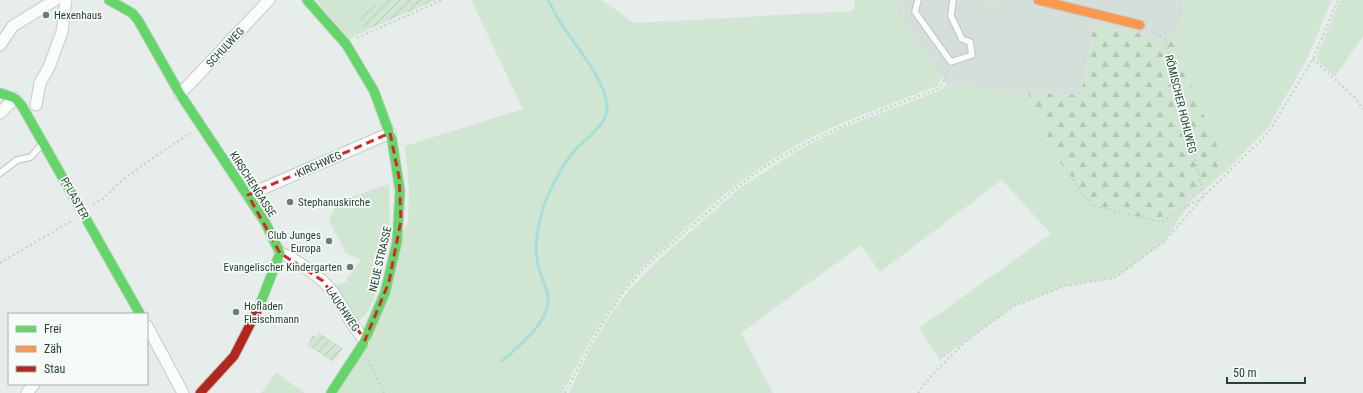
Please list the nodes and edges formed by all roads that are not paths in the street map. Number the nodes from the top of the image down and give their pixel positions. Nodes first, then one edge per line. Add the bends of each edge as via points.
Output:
1 (55, 0) edge
2 (66, 0) edge
3 (109, 0) edge
4 (269, 0) edge
5 (307, 0) edge
6 (918, 0) edge
7 (953, 0) edge
8 (1038, 0) edge
9 (1140, 25) road end
10 (0, 45) edge
11 (0, 93) edge
12 (180, 94) junction
13 (15, 98) junction
14 (36, 105) dead end
15 (0, 113) edge
16 (390, 133) junction
17 (44, 142) junction
18 (0, 173) edge
19 (248, 195) junction
20 (280, 253) junction
21 (139, 313) edge
22 (148, 328) edge
23 (363, 345) junction
24 (159, 347) junction
25 (148, 348) edge
26 (33, 385) edge
27 (27, 393) edge
28 (183, 393) edge
29 (200, 393) edge
30 (331, 393) edge

1 - 10 street via 13,26
2 - 14 street via 62,32 40,83
3 - 12 street, KIRSCHENGASSE via 132,13 138,20
4 - 12 street, SCHULWEG
5 - 16 street, NEUE STRASSE via 346,43 373,86
6 - 7 lane via 915,12 951,62 972,55 970,42 962,39 951,16
8 - 9 street
11 - 13 street
12 - 19 street, KIRSCHENGASSE
13 - 15 street
13 - 17 street, PFLASTER
16 - 19 street, KIRCHWEG
16 - 23 street, NEUE STRASSE via 399,177 400,227 389,282 376,319
17 - 18 lane via 31,157 17,160
17 - 21 street, PFLASTER via 80,214
19 - 20 street, KIRSCHENGASSE
20 - 23 street, LAUCHWEG via 332,291
20 - 29 street via 264,300 234,356
22 - 24 street
23 - 30 street, NEUE STRASSE
24 - 25 street
24 - 28 street
26 - 27 street

